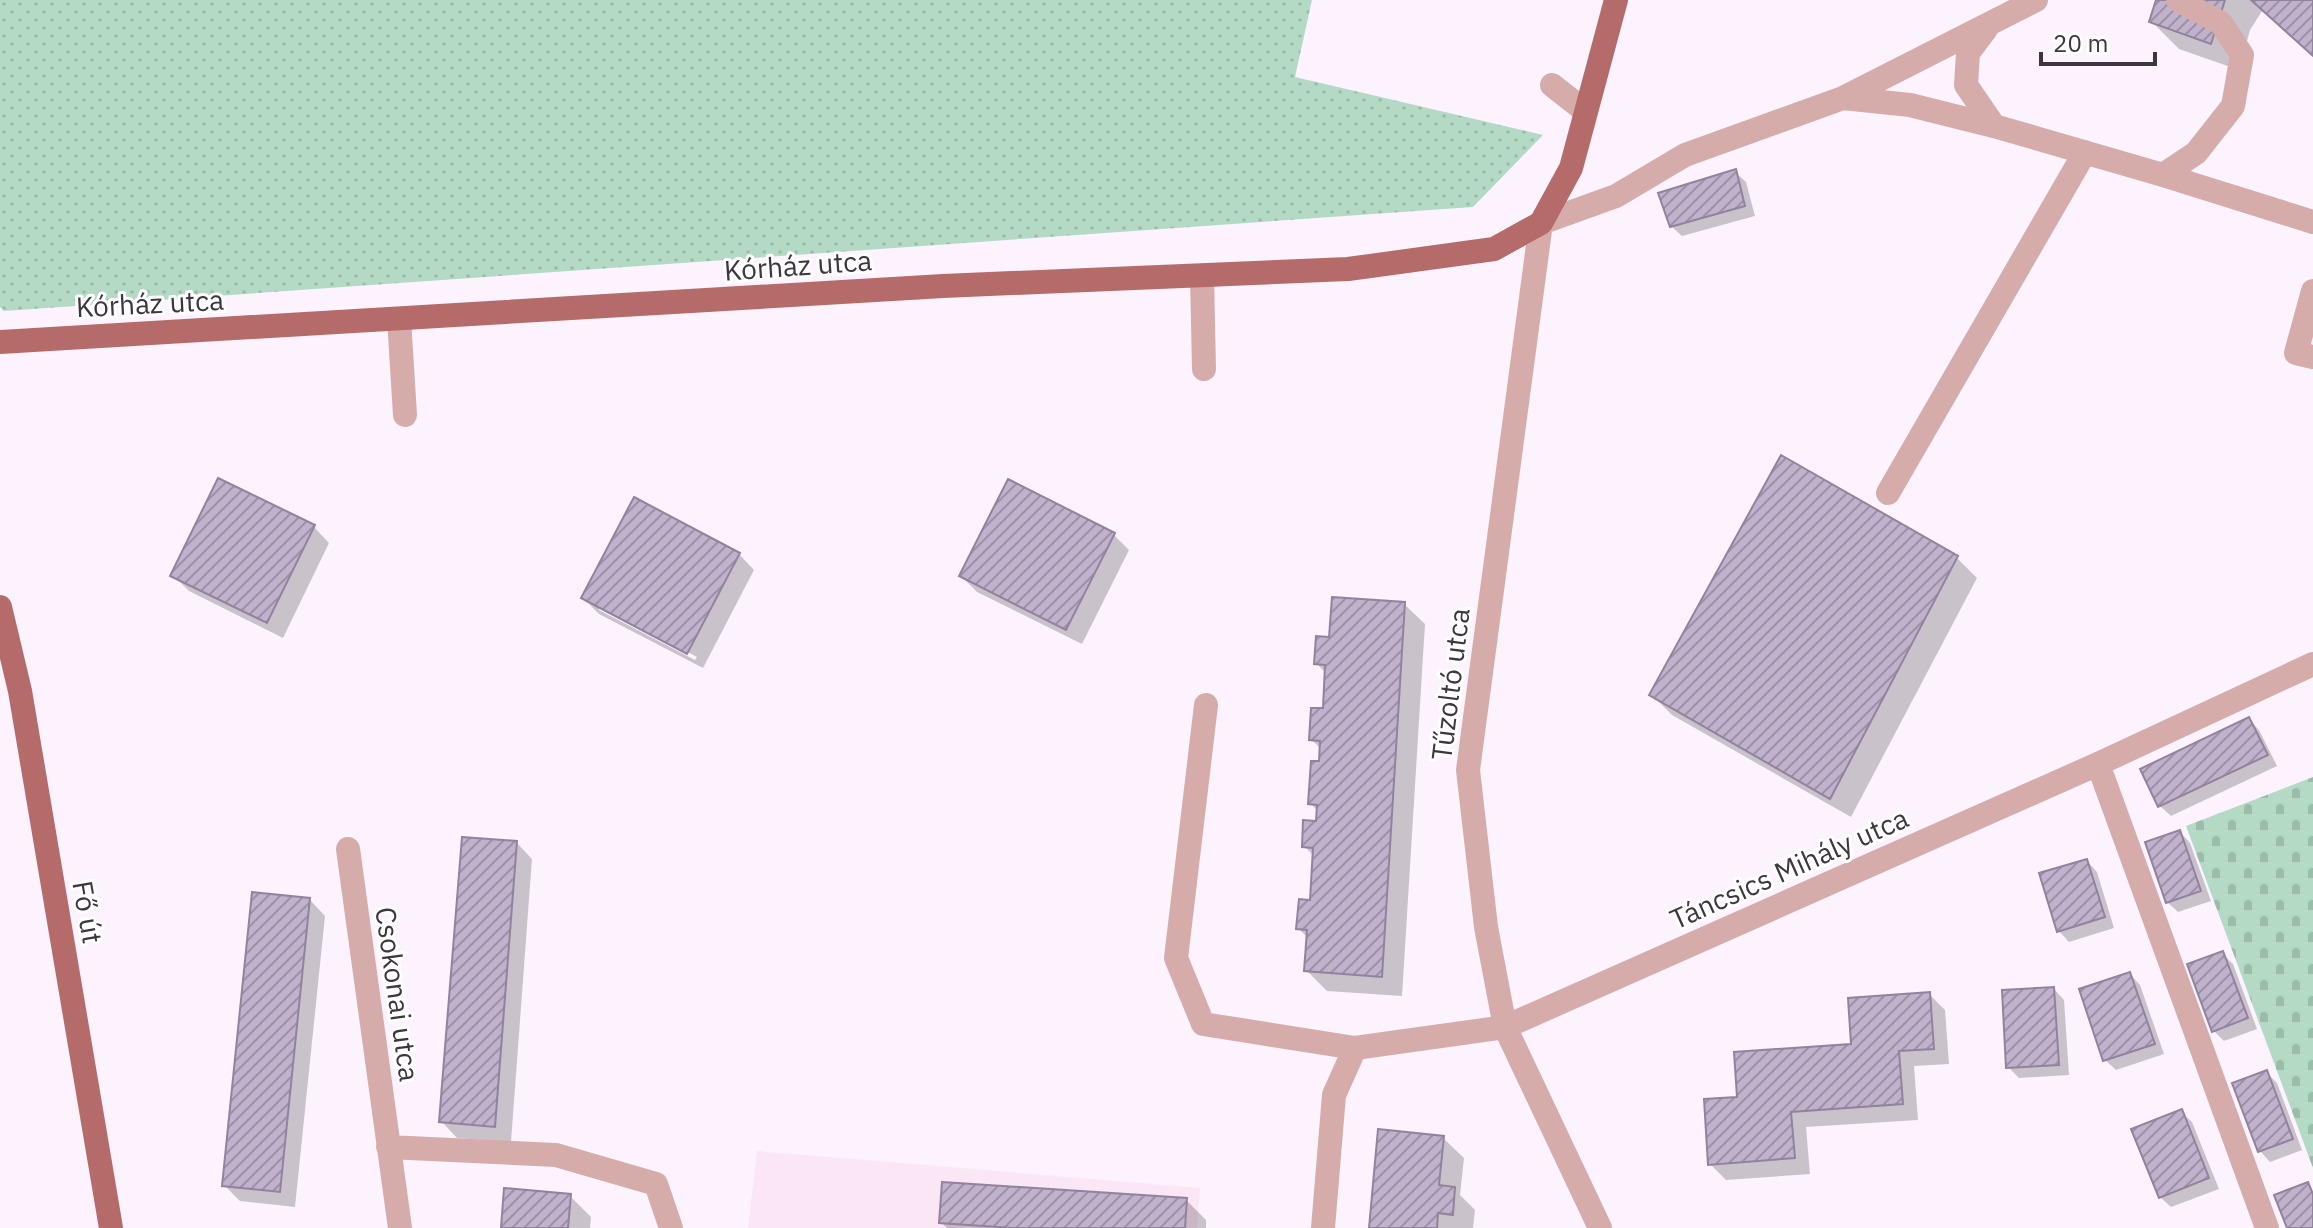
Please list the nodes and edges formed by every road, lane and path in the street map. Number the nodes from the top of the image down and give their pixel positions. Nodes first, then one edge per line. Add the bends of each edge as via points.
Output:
1 (1616, 0) edge
2 (2036, 0) edge
3 (2178, 0) edge
4 (1990, 24) junction
5 (1552, 85) dead end
6 (1843, 98) junction
7 (1585, 111) junction
8 (1994, 126) junction
9 (2085, 152) junction
10 (2163, 175) junction
11 (2313, 222) edge
12 (1541, 223) junction
13 (1202, 276) junction
14 (2313, 291) edge
15 (399, 319) junction
16 (0, 342) edge
17 (2313, 357) edge
18 (1204, 369) dead end
19 (405, 415) dead end
20 (1888, 493) dead end
21 (0, 607) edge
22 (2313, 664) edge
23 (1206, 705) dead end
24 (2098, 764) junction
25 (348, 849) dead end
26 (1505, 1027) junction
27 (1355, 1048) junction
28 (388, 1147) junction
29 (111, 1228) edge
30 (400, 1228) edge
31 (671, 1228) edge
32 (1323, 1228) edge
33 (1600, 1228) edge
34 (2267, 1228) edge

1 - 7 main road
2 - 4 street
3 - 10 street via 2221,23 2242,55 2233,106 2196,153
4 - 6 street
4 - 8 street via 1968,53 1966,85
5 - 7 street
6 - 8 street via 1910,105
6 - 12 street via 1685,155 1616,196
7 - 12 main road via 1571,168
8 - 9 street
9 - 10 street
9 - 20 street
10 - 11 street
12 - 13 main road, Kórház utca via 1494,249 1348,269
12 - 26 street, Tűzoltó utca via 1468,770 1486,927
13 - 15 main road, Kórház utca
13 - 18 street
14 - 17 street via 2296,353
15 - 16 main road, Kórház utca
15 - 19 street
21 - 29 main road, Fő út via 20,691
22 - 24 street, Táncsics Mihály utca
23 - 27 street via 1176,958 1203,1024
24 - 26 street, Táncsics Mihály utca
24 - 34 street
25 - 28 street, Csokonai utca
26 - 27 street, Táncsics Mihály utca
26 - 33 street, Tűzoltó utca
27 - 32 street via 1334,1095
28 - 30 street, Csokonai utca
28 - 31 street via 556,1155 599,1167 656,1184

